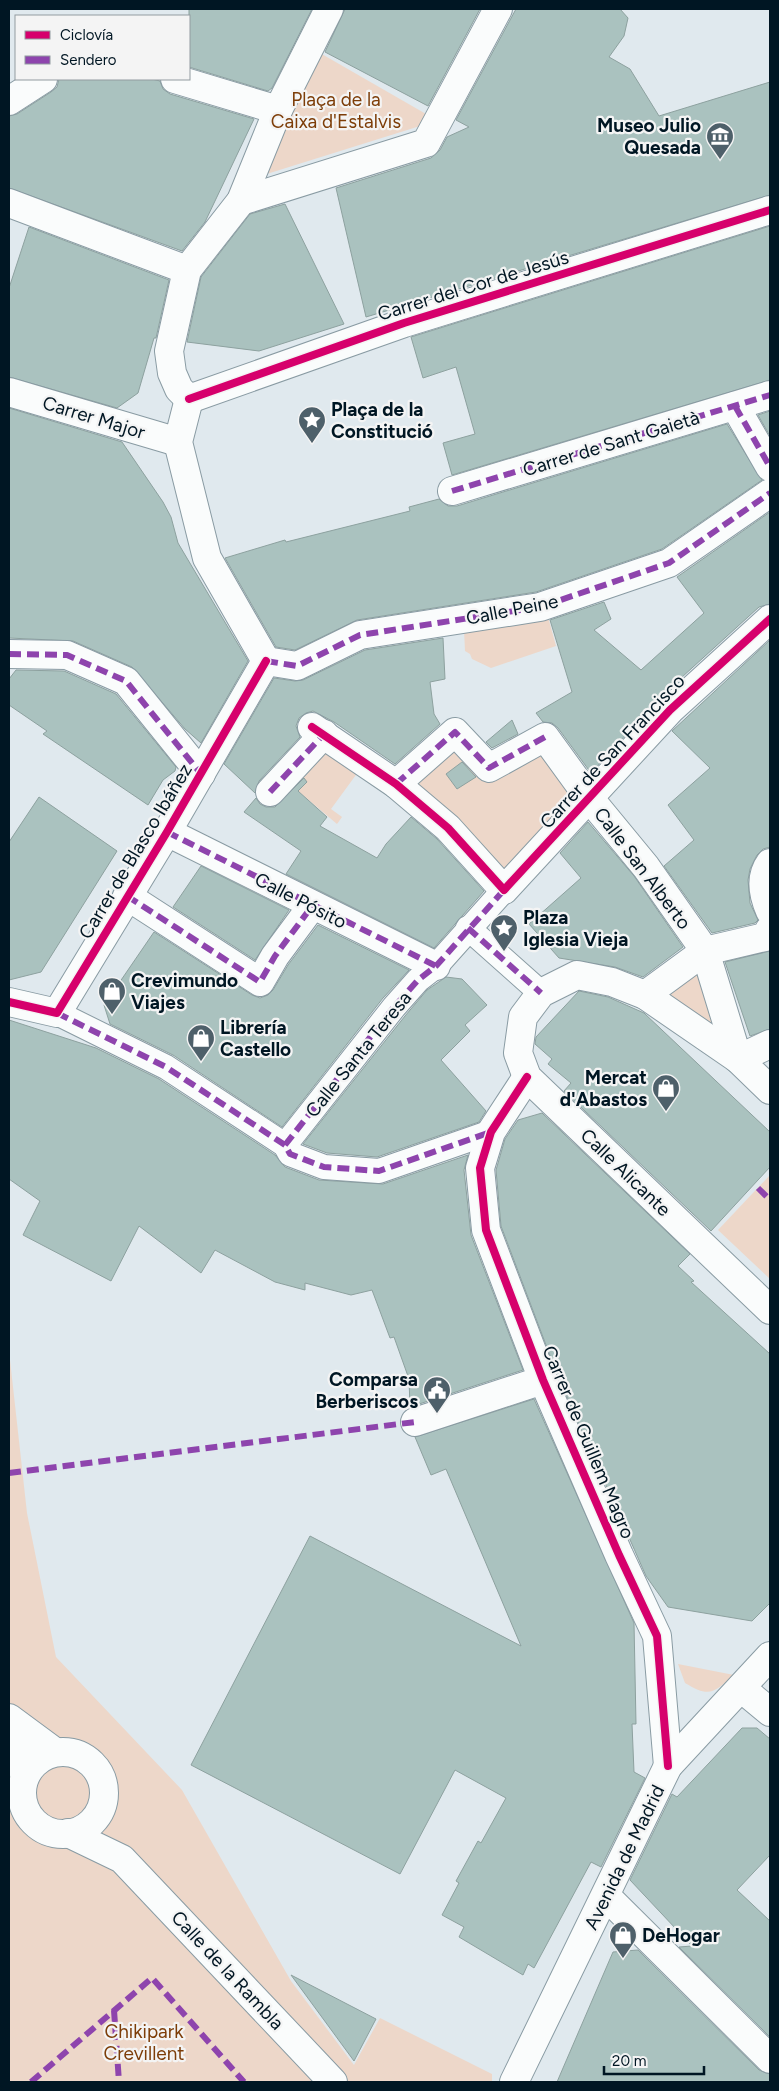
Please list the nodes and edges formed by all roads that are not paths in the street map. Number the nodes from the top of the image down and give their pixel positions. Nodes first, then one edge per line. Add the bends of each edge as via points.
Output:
1 (329, 9) edge
2 (498, 9) edge
3 (42, 80) edge
4 (178, 80) edge
5 (9, 102) edge
6 (278, 110) junction
7 (241, 201) junction
8 (9, 203) edge
9 (770, 210) edge
10 (187, 270) junction
11 (9, 392) edge
12 (770, 395) edge
13 (189, 399) junction
14 (735, 406) junction
15 (178, 442) junction
16 (770, 467) edge
17 (452, 491) dead end
18 (770, 493) edge
19 (770, 619) edge
20 (9, 654) edge
21 (266, 661) junction
22 (201, 774) junction
23 (396, 784) junction
24 (270, 792) dead end
25 (590, 799) junction
26 (167, 832) junction
27 (770, 863) edge
28 (504, 890) junction
29 (126, 896) junction
30 (312, 906) junction
31 (770, 911) edge
32 (468, 928) junction
33 (770, 929) edge
34 (705, 951) junction
35 (436, 966) junction
36 (541, 993) junction
37 (645, 995) junction
38 (9, 1002) edge
39 (57, 1013) junction
40 (770, 1044) edge
41 (738, 1059) junction
42 (527, 1077) junction
43 (770, 1090) edge
44 (491, 1132) junction
45 (285, 1145) junction
46 (770, 1310) edge
47 (544, 1380) junction
48 (415, 1422) dead end
49 (770, 1656) edge
50 (742, 1688) junction
51 (770, 1712) edge
52 (9, 1718) edge
53 (9, 1730) edge
54 (55, 1752) junction
55 (668, 1766) junction
56 (25, 1776) junction
57 (102, 1804) junction
58 (68, 1834) junction
59 (122, 1859) junction
60 (606, 1896) junction
61 (770, 2059) edge
62 (333, 2082) edge
63 (514, 2082) edge

1 - 6 street
2 - 7 street via 426,143
3 - 5 street
4 - 6 street
6 - 7 street
7 - 10 street
8 - 10 street
9 - 13 street, Carrer del Cor de Jesús via 404,322
10 - 13 street via 169,351 172,373 179,389
11 - 15 street, Carrer Major
12 - 14 street, Carrer de Sant Gaietà
13 - 15 street
14 - 16 street
14 - 17 street, Carrer de Sant Gaietà
15 - 21 street via 210,564
18 - 21 street, Calle Peine via 669,563 540,607 360,636 297,666
19 - 25 street, Carrer de San Francisco via 690,690
20 - 22 street via 68,655 126,681
21 - 22 street, Carrer de Blasco Ibáñez
22 - 26 street, Carrer de Blasco Ibáñez
23 - 24 street via 318,731
23 - 25 street, Calle San Alberto via 455,732 489,768 545,738
23 - 28 street via 448,828
25 - 28 street, Carrer de San Francisco
25 - 34 street, Calle San Alberto via 646,867
26 - 29 street, Carrer de Blasco Ibáñez
26 - 30 street, Calle Pósito
27 - 31 street via 764,878 763,894
28 - 32 street, Calle Santa Teresa
29 - 30 street via 260,982
29 - 39 street, Carrer de Blasco Ibáñez
30 - 35 street, Calle Pósito
32 - 35 street, Calle Santa Teresa
32 - 36 street
33 - 34 street via 765,937
34 - 37 street
34 - 41 street, Calle San Alberto
35 - 45 street, Calle Santa Teresa via 418,980 394,1007
36 - 37 street via 576,975 612,982
36 - 42 street, Calle Alicante via 523,1017 518,1052
37 - 41 street
38 - 39 street
39 - 45 street via 166,1067
40 - 41 street
41 - 43 street
42 - 44 street, Carrer de Guillem Magro
42 - 46 street, Calle Alicante
44 - 45 street via 379,1170 324,1167 290,1154
44 - 47 street, Carrer de Guillem Magro via 480,1168 486,1230
47 - 48 street
47 - 55 street, Carrer de Guillem Magro via 657,1636
49 - 50 street, Avenida de Madrid
50 - 51 street
50 - 55 street, Avenida de Madrid
52 - 54 street
53 - 56 street
54 - 56 street via 42,1757
54 - 57 street via 82,1756 93,1764 101,1776
55 - 60 street, Avenida de Madrid
56 - 58 street via 21,1788 22,1801 34,1822 44,1830
57 - 58 street via 90,1824
57 - 59 street, Calle de la Rambla
58 - 59 street, Calle de la Rambla
59 - 62 street, Calle de la Rambla
60 - 61 street
60 - 63 street, Avenida de Madrid

